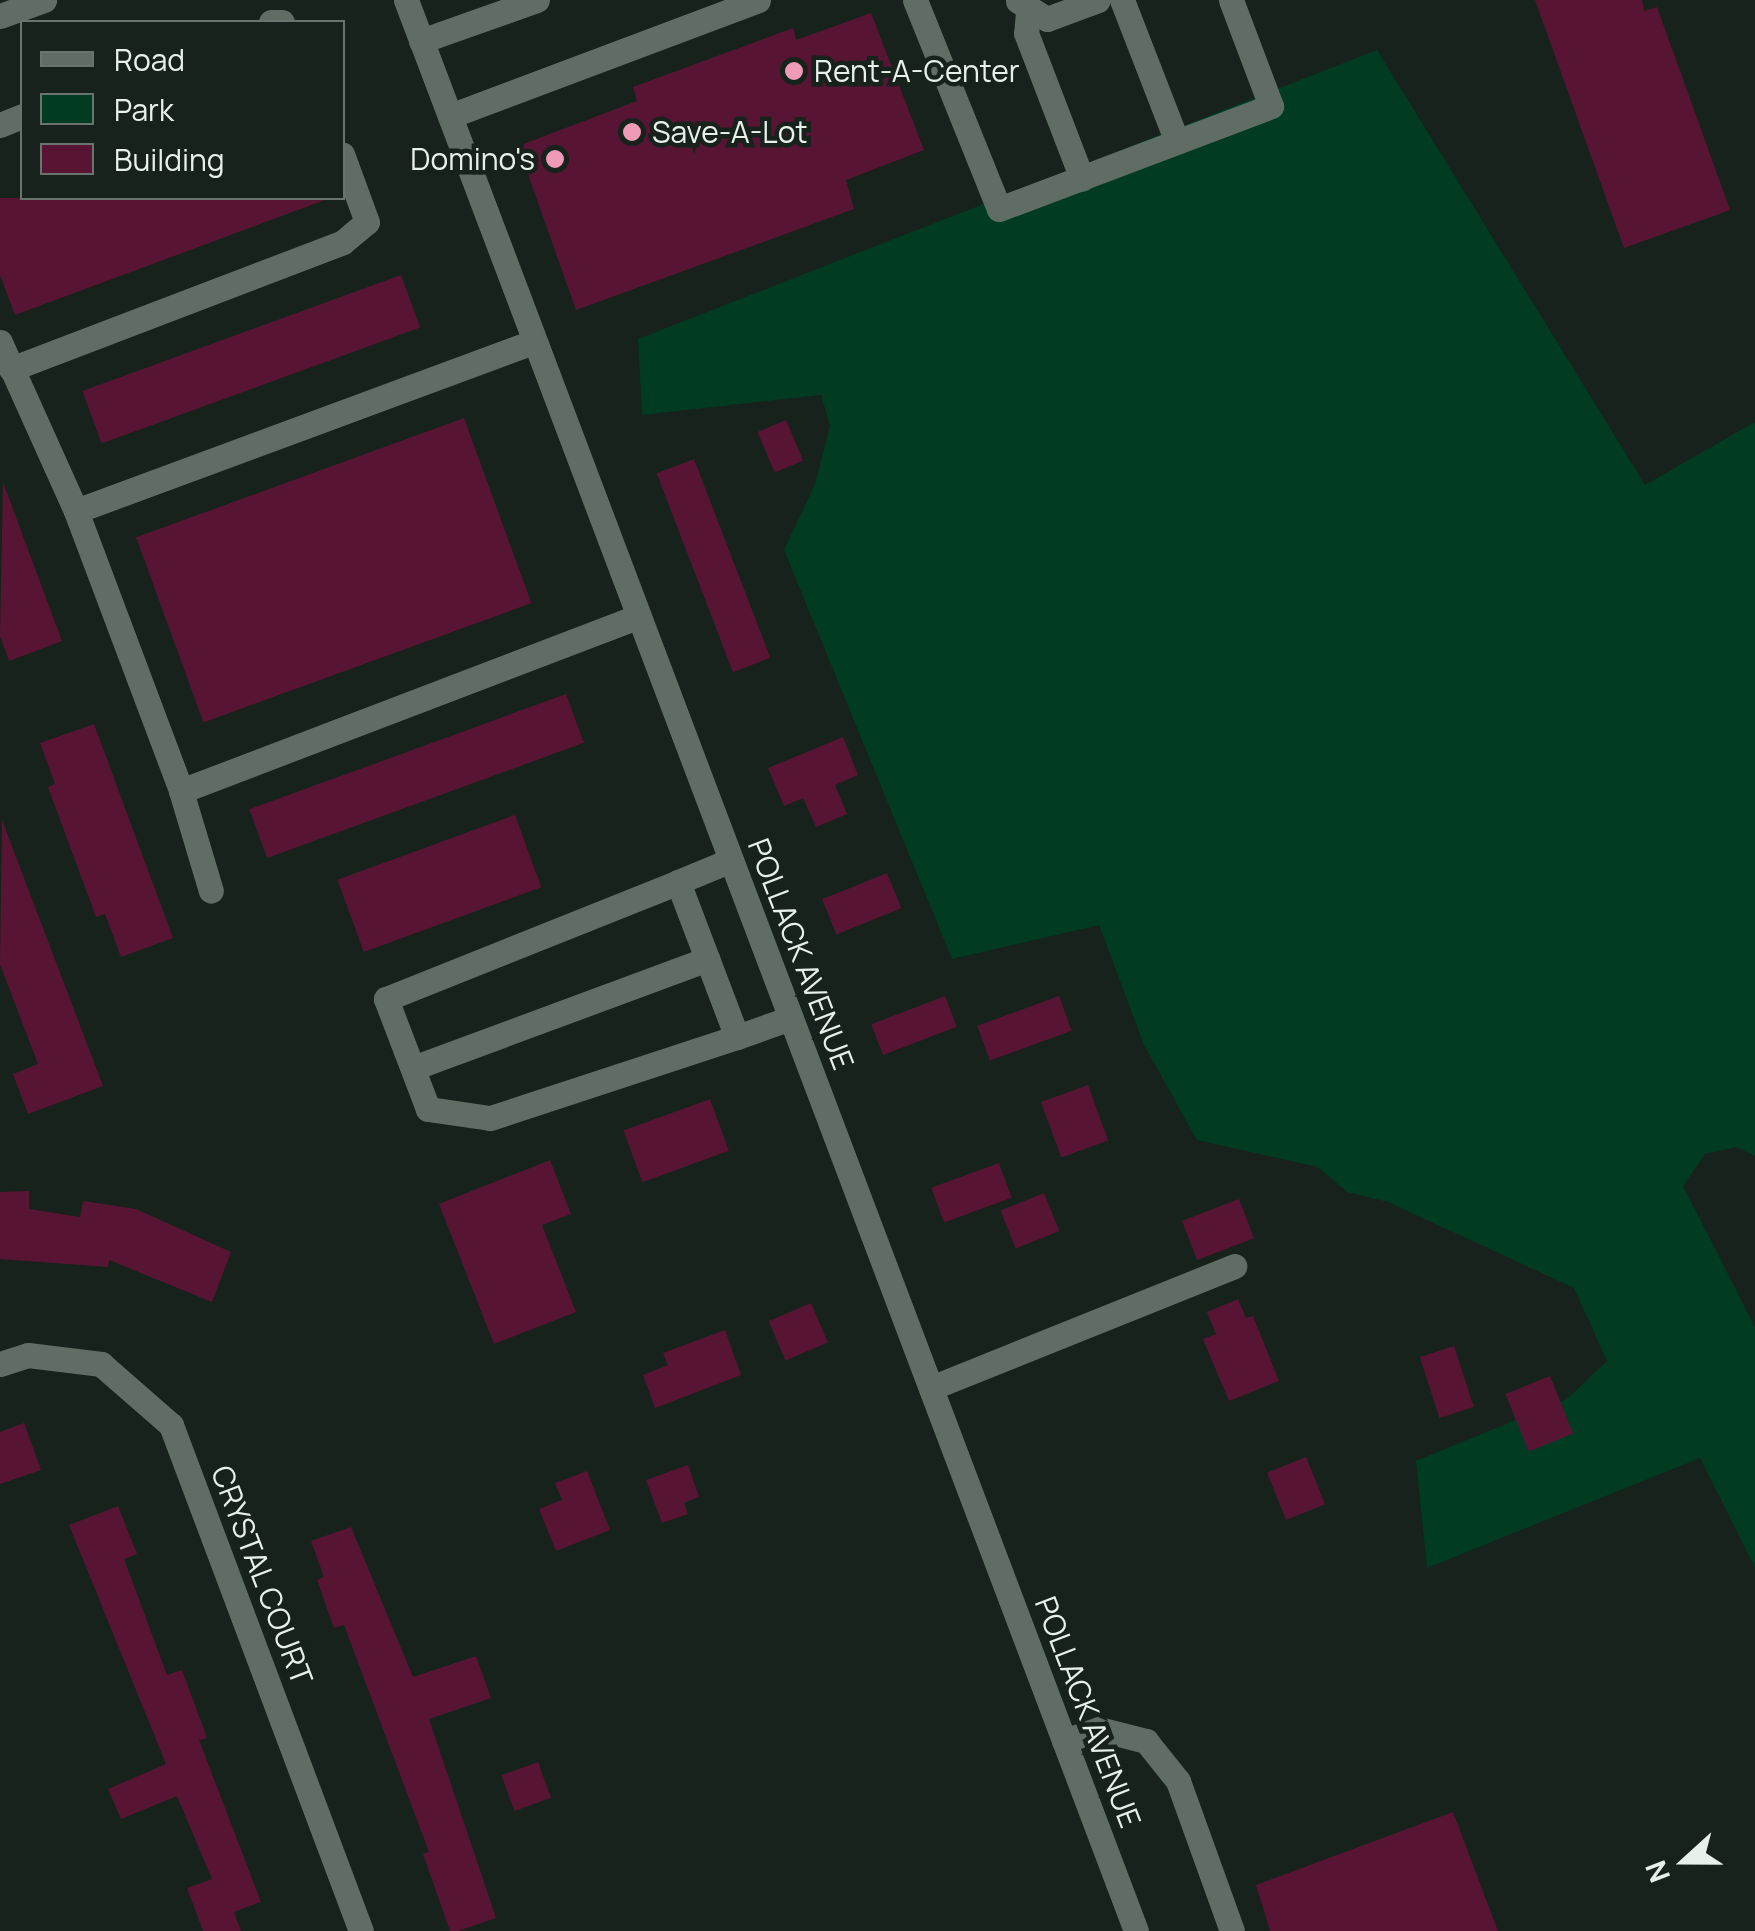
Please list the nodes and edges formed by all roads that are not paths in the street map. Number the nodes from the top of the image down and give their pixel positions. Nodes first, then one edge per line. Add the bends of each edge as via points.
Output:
1 (44, 0) edge
2 (406, 0) edge
3 (537, 0) edge
4 (758, 0) edge
5 (915, 0) edge
6 (1098, 0) edge
7 (1122, 0) edge
8 (1231, 0) edge
9 (1023, 6) edge
10 (484, 10) edge
11 (0, 16) edge
12 (422, 41) junction
13 (450, 116) junction
14 (1177, 142) junction
15 (345, 162) edge
16 (1082, 179) junction
17 (0, 342) edge
18 (534, 342) junction
19 (11, 369) junction
20 (76, 511) junction
21 (639, 616) junction
22 (181, 791) junction
23 (731, 860) junction
24 (678, 882) junction
25 (211, 891) dead end
26 (707, 959) junction
27 (791, 1018) junction
28 (737, 1037) junction
29 (413, 1068) junction
30 (1234, 1266) dead end
31 (0, 1364) edge
32 (931, 1388) junction
33 (1064, 1742) junction
34 (361, 1931) edge
35 (1136, 1931) edge
36 (1232, 1931) edge

1 - 11 street
2 - 12 street, POLLACK AVENUE
3 - 10 street
4 - 13 street
5 - 16 street via 997,209
6 - 9 street via 1047,19
7 - 14 street
8 - 14 street via 1271,106
9 - 16 street via 1026,33
10 - 12 street
12 - 13 street, POLLACK AVENUE
13 - 18 street, POLLACK AVENUE
14 - 16 street
15 - 19 street via 367,222 342,242
17 - 19 street
18 - 20 street
18 - 21 street, POLLACK AVENUE
19 - 20 street
20 - 22 street
21 - 22 street
21 - 23 street, POLLACK AVENUE
22 - 25 street
23 - 24 street
23 - 27 street, POLLACK AVENUE
24 - 26 street
24 - 29 street via 386,999
26 - 28 street
26 - 29 street
27 - 28 street
27 - 32 street, POLLACK AVENUE
28 - 29 street via 490,1118 428,1109
30 - 32 street
31 - 34 street, CRYSTAL COURT via 28,1354 101,1364 171,1426
32 - 33 street, POLLACK AVENUE
33 - 35 street, POLLACK AVENUE
33 - 36 street via 1099,1729 1146,1741 1178,1781

